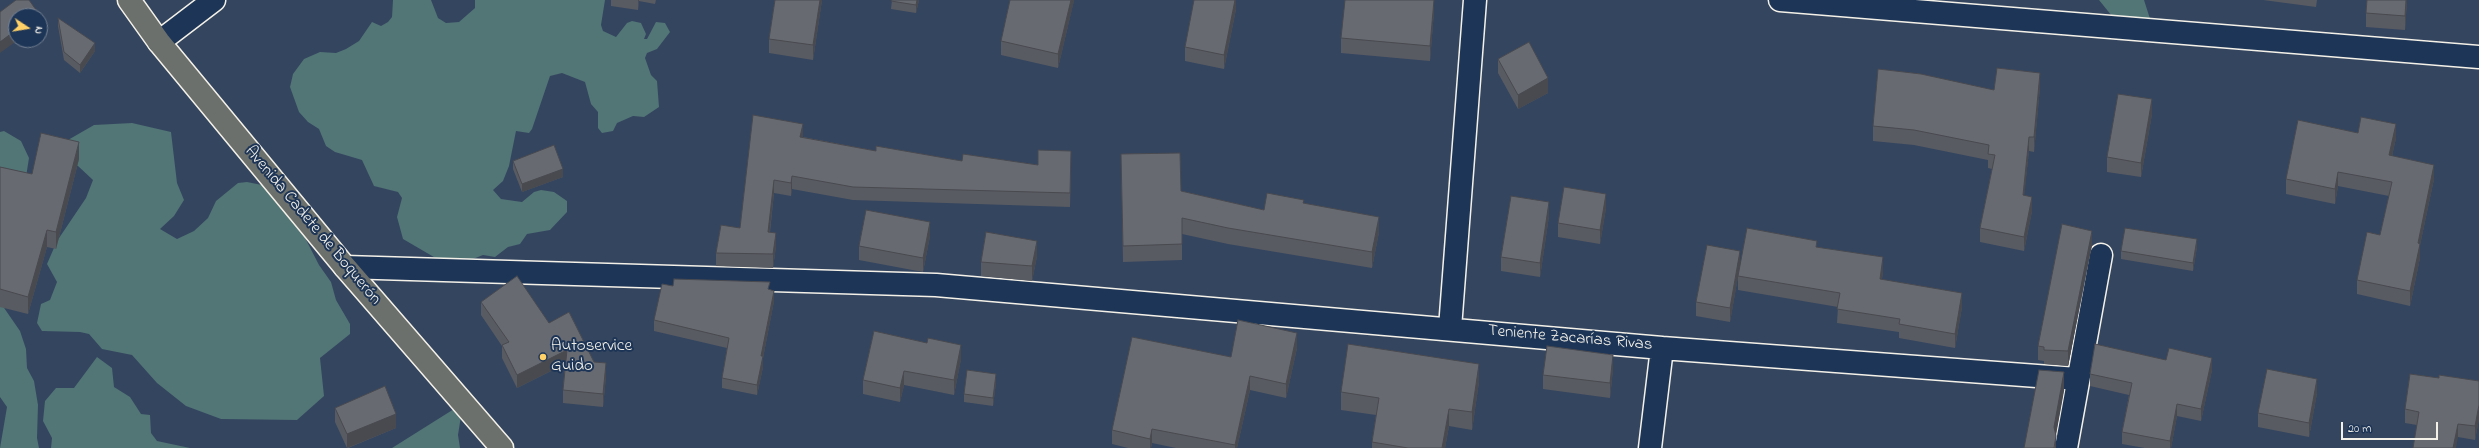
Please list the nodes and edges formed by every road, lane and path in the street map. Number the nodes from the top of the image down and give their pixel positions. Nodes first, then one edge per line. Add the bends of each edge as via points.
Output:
1 (129, 0) edge
2 (214, 0) edge
3 (1476, 0) edge
4 (1780, 0) edge
5 (159, 42) junction
6 (2479, 57) edge
7 (2101, 255) dead end
8 (345, 267) junction
9 (1450, 328) junction
10 (1662, 348) junction
11 (2077, 379) junction
12 (502, 448) edge
13 (1650, 448) edge
14 (2066, 448) edge

1 - 5 main road, Avenida Cadete de Boquerón
2 - 5 street
3 - 9 street
4 - 6 street
5 - 8 main road, Avenida Cadete de Boquerón
7 - 11 street
8 - 9 street, Teniente Zacarías Rivas via 936,286
8 - 12 main road, Avenida Cadete de Boquerón
9 - 10 street, Teniente Zacarías Rivas
10 - 11 street
10 - 13 street, Teniente Zacarías Rivas
11 - 14 street

